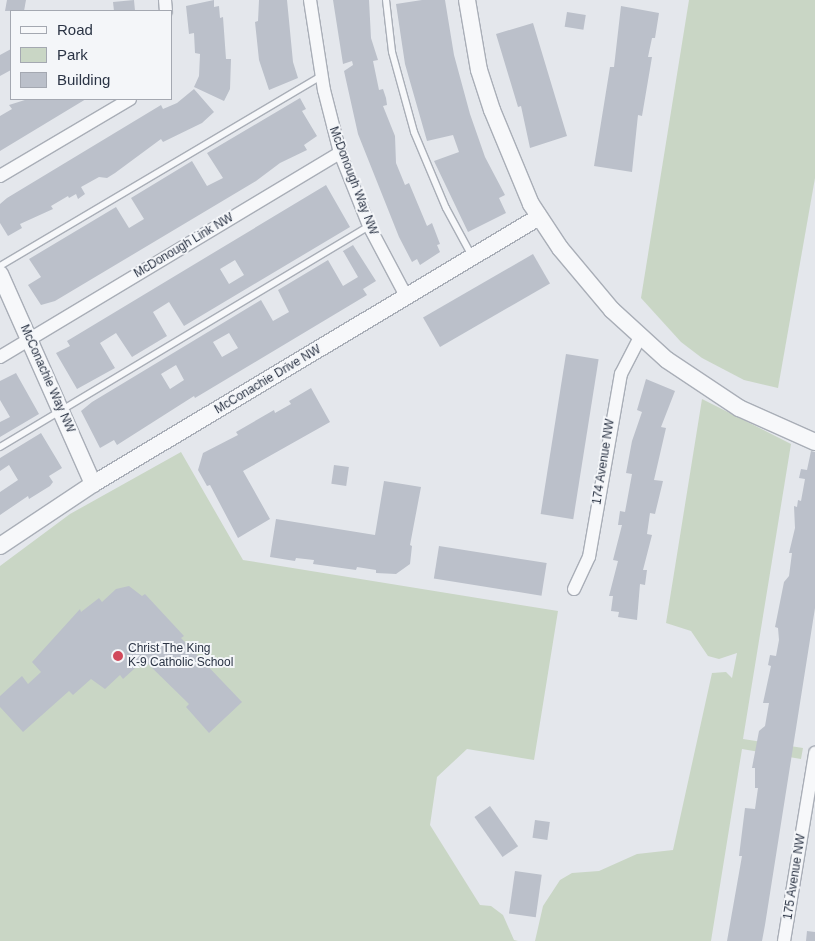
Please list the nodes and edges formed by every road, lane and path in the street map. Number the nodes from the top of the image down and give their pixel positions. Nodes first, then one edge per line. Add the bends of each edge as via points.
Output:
1 (310, 0) edge
2 (386, 0) edge
3 (467, 0) edge
4 (321, 76) junction
5 (128, 100) edge
6 (340, 153) junction
7 (0, 176) edge
8 (539, 218) junction
9 (369, 226) junction
10 (472, 258) junction
11 (0, 266) edge
12 (0, 274) edge
13 (406, 296) junction
14 (640, 337) junction
15 (29, 339) junction
16 (0, 357) edge
17 (61, 410) junction
18 (815, 442) edge
19 (0, 447) edge
20 (93, 484) junction
21 (0, 546) edge
22 (574, 589) dead end
23 (814, 760) edge
24 (784, 941) edge

1 - 4 street, McDonough Way NW
2 - 10 lane via 392,52 414,132 446,208
3 - 8 street via 479,70 492,110
4 - 6 street, McDonough Way NW
4 - 11 lane
5 - 7 street
6 - 9 street, McDonough Way NW
6 - 15 street, McDonough Link NW
8 - 10 street, McConachie Drive NW
8 - 14 street via 606,304
9 - 13 street, McDonough Way NW
9 - 17 lane
10 - 13 street, McConachie Drive NW
12 - 15 street, McConachie Way NW
13 - 20 street, McConachie Drive NW
14 - 18 street via 715,394 763,421
14 - 22 street, 174 Avenue NW via 621,374 589,557
15 - 16 street, McDonough Link NW
15 - 17 street, McConachie Way NW
17 - 19 lane
17 - 20 street, McConachie Way NW
20 - 21 street, McConachie Drive NW
23 - 24 street, 175 Avenue NW

